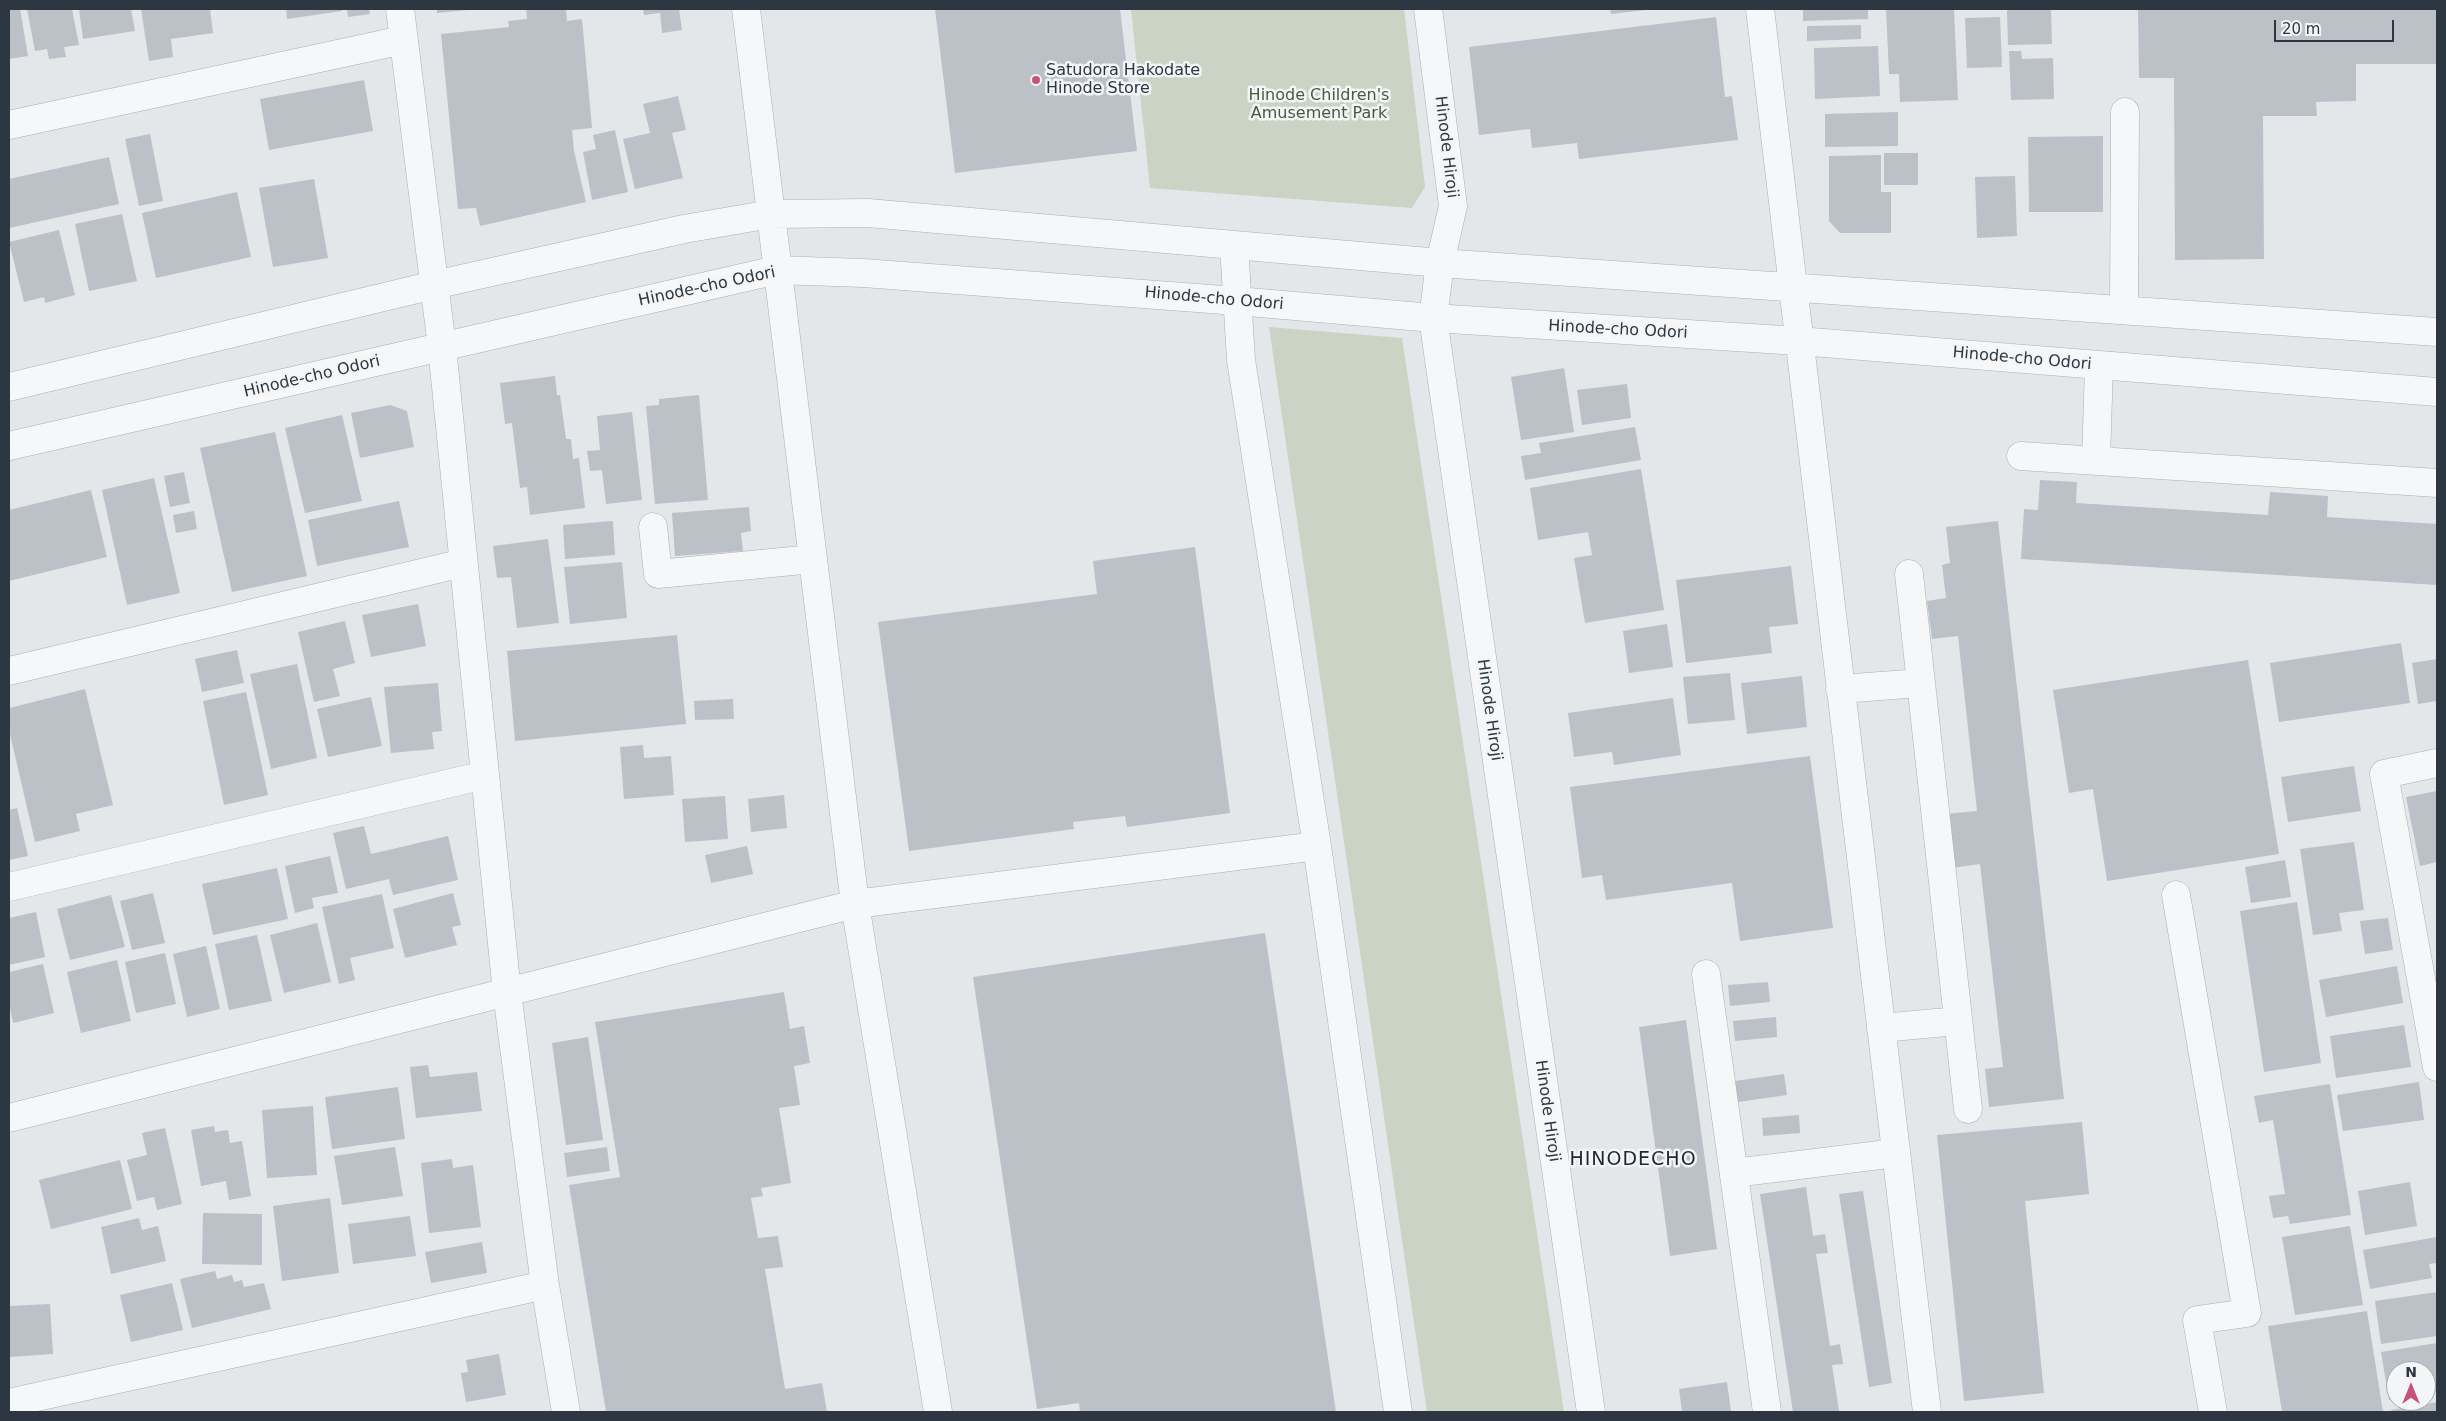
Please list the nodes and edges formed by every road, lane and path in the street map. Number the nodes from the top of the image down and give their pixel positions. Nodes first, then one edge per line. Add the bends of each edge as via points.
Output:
1 (400, 9) edge
2 (746, 9) edge
3 (1428, 9) edge
4 (1760, 9) edge
5 (403, 40) junction
6 (2125, 112) dead end
7 (9, 125) edge
8 (771, 214) junction
9 (1234, 245) junction
10 (1440, 263) junction
11 (777, 270) junction
12 (434, 285) junction
13 (1793, 286) junction
14 (1237, 301) junction
15 (2124, 309) junction
16 (1433, 318) junction
17 (2437, 332) edge
18 (1799, 341) junction
19 (442, 347) junction
20 (2098, 365) junction
21 (9, 387) edge
22 (2437, 392) edge
23 (9, 446) edge
24 (2021, 456) dead end
25 (2096, 461) junction
26 (2437, 483) edge
27 (653, 527) dead end
28 (813, 559) junction
29 (463, 562) junction
30 (1909, 574) dead end
31 (9, 671) edge
32 (1921, 682) junction
33 (1840, 689) junction
34 (2437, 763) edge
35 (485, 775) junction
36 (1317, 846) junction
37 (9, 887) edge
38 (2176, 895) dead end
39 (855, 904) junction
40 (1706, 974) dead end
41 (507, 993) junction
42 (1958, 1021) junction
43 (1881, 1028) junction
44 (2437, 1067) edge
45 (1968, 1109) dead end
46 (9, 1118) edge
47 (1896, 1153) junction
48 (1734, 1173) junction
49 (545, 1285) junction
50 (9, 1403) edge
51 (566, 1412) edge
52 (938, 1412) edge
53 (1398, 1412) edge
54 (1591, 1412) edge
55 (1767, 1412) edge
56 (1927, 1412) edge
57 (2213, 1412) edge

1 - 5 street
2 - 8 street
3 - 10 street, Hinode Hiroji via 1453,206
4 - 13 street
5 - 7 street
5 - 12 street
6 - 15 street
8 - 9 street via 868,213
8 - 11 street
8 - 12 street via 684,229
9 - 10 street
9 - 14 street
10 - 13 street
10 - 16 street, Hinode Hiroji
11 - 14 street, Hinode-cho Odori via 864,273
11 - 19 street, Hinode-cho Odori
11 - 28 street
12 - 19 street
12 - 21 street
13 - 15 street
13 - 18 street
14 - 16 street, Hinode-cho Odori
14 - 36 street via 1241,360
15 - 17 street
16 - 18 street, Hinode-cho Odori
16 - 54 street, Hinode Hiroji
18 - 20 street, Hinode-cho Odori
18 - 33 street
19 - 23 street, Hinode-cho Odori
19 - 29 street
20 - 22 street, Hinode-cho Odori
20 - 25 street
24 - 25 street
25 - 26 street
27 - 28 street via 658,574
28 - 39 street
29 - 31 street
29 - 35 street
30 - 32 street
32 - 33 street
32 - 42 street
33 - 43 street
34 - 44 street via 2384,774
35 - 37 street
35 - 41 street
36 - 39 street
36 - 53 street
38 - 57 street via 2248,1312 2197,1320
39 - 41 street
39 - 52 street
40 - 48 street
41 - 46 street
41 - 49 street
42 - 43 street
42 - 45 street
43 - 47 street
47 - 48 street
47 - 56 street
48 - 55 street
49 - 50 street
49 - 51 street

